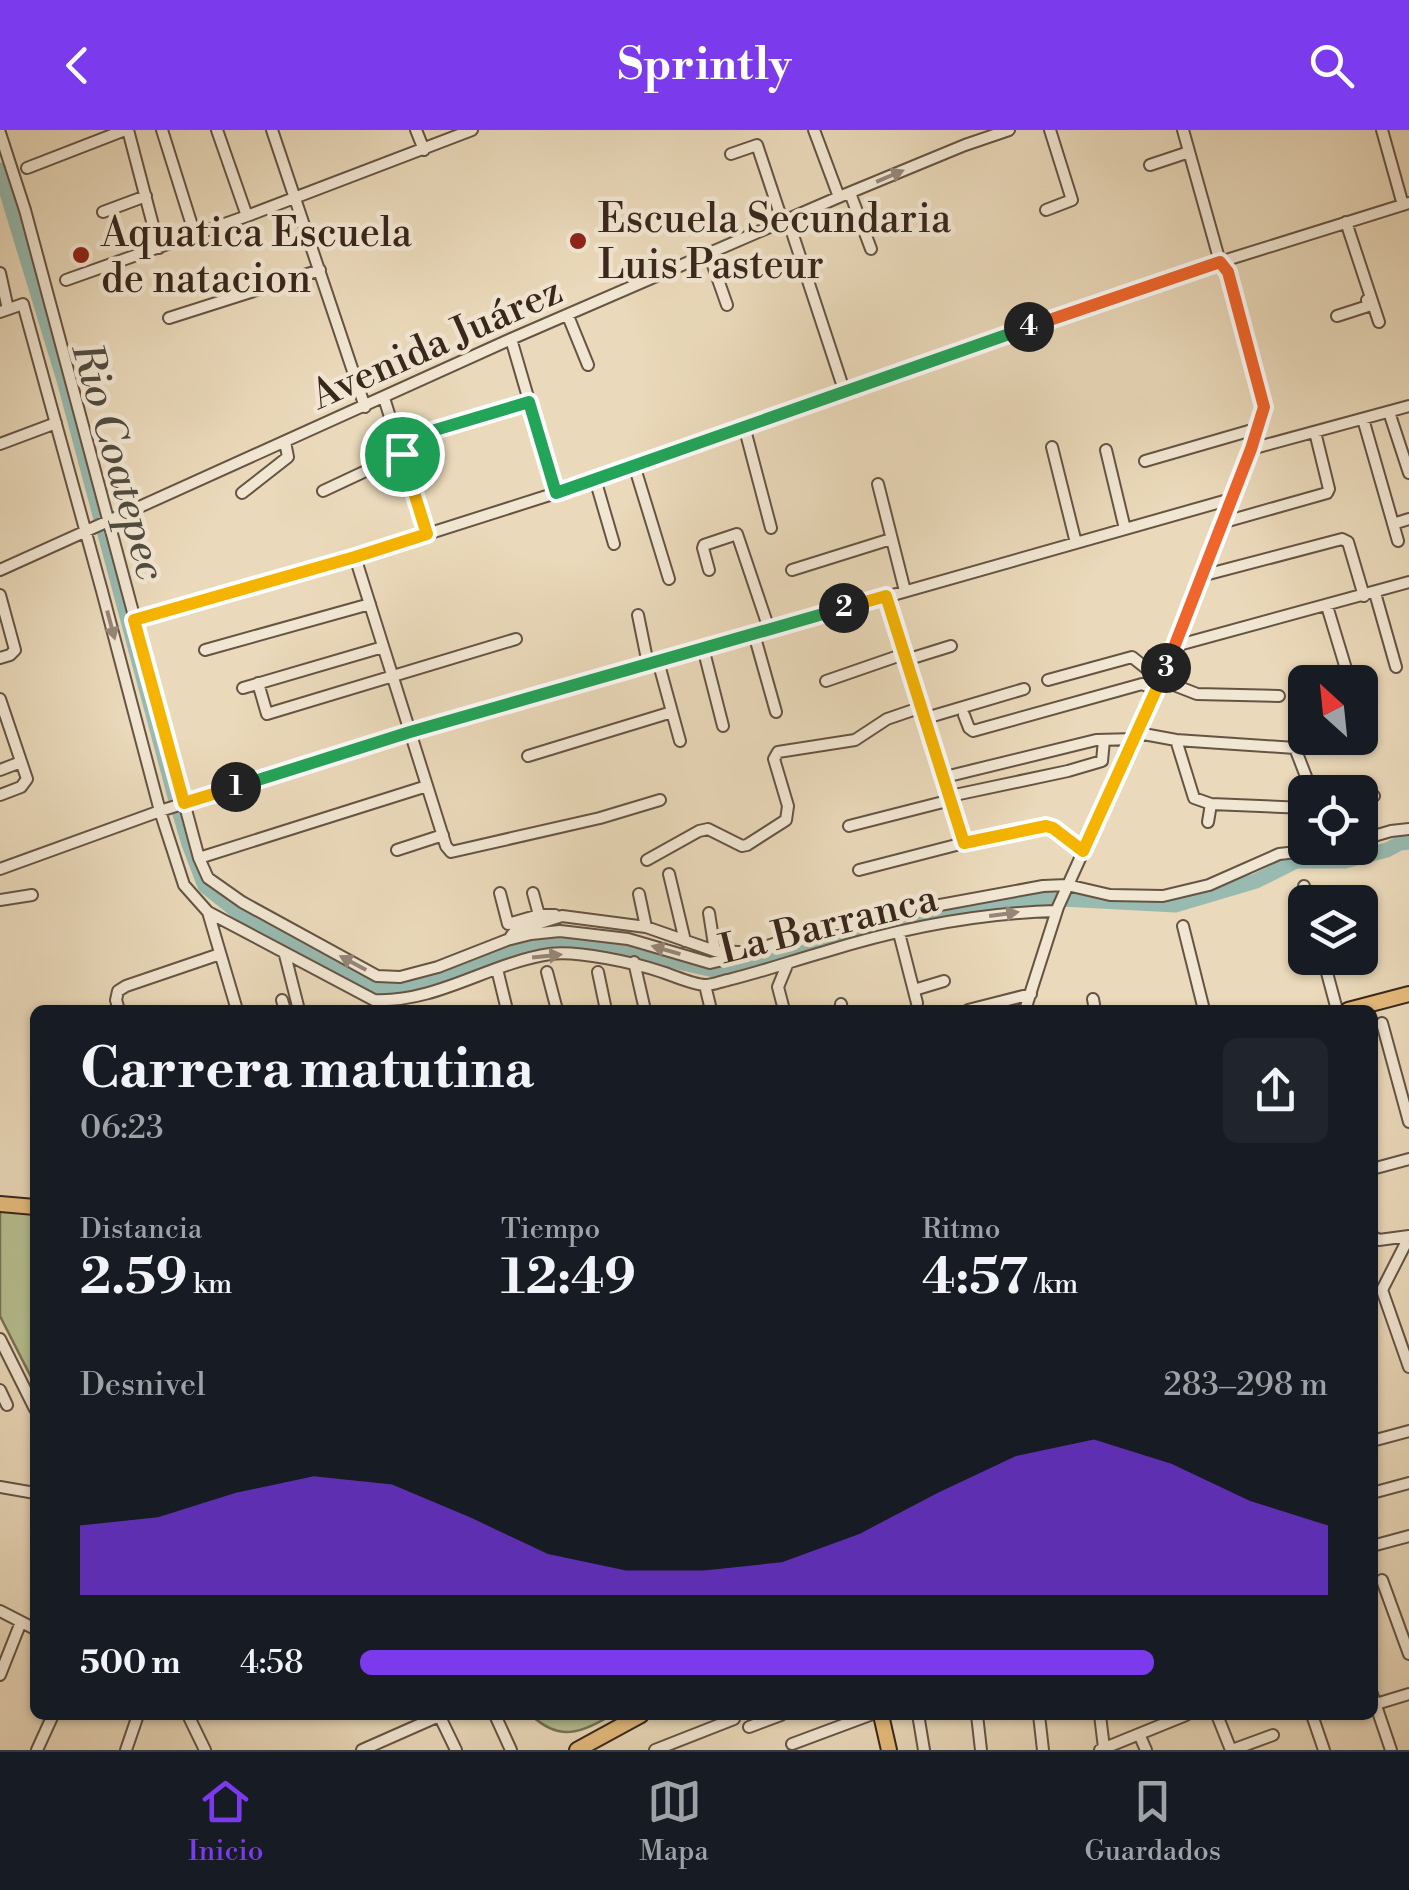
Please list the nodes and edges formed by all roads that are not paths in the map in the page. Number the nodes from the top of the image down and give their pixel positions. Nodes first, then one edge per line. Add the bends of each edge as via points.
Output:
1 (126, 130) edge
2 (162, 130) edge
3 (217, 130) edge
4 (272, 130) edge
5 (416, 130) edge
6 (472, 130) edge
7 (814, 130) edge
8 (1010, 130) edge
9 (1050, 130) edge
10 (1184, 130) edge
11 (1382, 130) edge
12 (0, 132) edge
13 (424, 150) junction
14 (1189, 152) junction
15 (731, 154) dead end
16 (1150, 165) dead end
17 (27, 168) dead end
18 (844, 195) junction
19 (146, 196) junction
20 (296, 197) junction
21 (1406, 204) edge
22 (1046, 210) dead end
23 (103, 212) dead end
24 (248, 216) junction
25 (786, 221) junction
26 (1346, 222) junction
27 (195, 236) junction
28 (160, 248) junction
29 (871, 250) dead end
30 (709, 254) junction
31 (1220, 262) junction
32 (320, 270) junction
33 (0, 273) edge
34 (66, 280) dead end
35 (1364, 284) junction
36 (727, 305) dead end
37 (4, 310) edge
38 (568, 316) junction
39 (1337, 316) dead end
40 (169, 318) dead end
41 (1379, 322) dead end
42 (511, 340) junction
43 (588, 365) dead end
44 (844, 390) junction
45 (384, 398) junction
46 (529, 402) junction
47 (1409, 406) edge
48 (364, 407) junction
49 (1388, 412) junction
50 (1363, 418) junction
51 (56, 423) junction
52 (744, 426) junction
53 (1259, 428) junction
54 (1316, 432) junction
55 (398, 441) junction
56 (285, 442) junction
57 (0, 444) edge
58 (1052, 448) dead end
59 (1251, 449) junction
60 (1106, 450) dead end
61 (402, 454) junction
62 (1145, 462) dead end
63 (634, 465) junction
64 (1409, 473) edge
65 (595, 479) junction
66 (878, 484) dead end
67 (323, 491) dead end
68 (242, 493) dead end
69 (556, 493) junction
70 (1231, 499) junction
71 (1409, 519) edge
72 (106, 522) junction
73 (1221, 524) junction
74 (1393, 524) junction
75 (771, 528) dead end
76 (89, 529) junction
77 (1125, 529) junction
78 (427, 534) junction
79 (891, 539) junction
80 (1398, 540) dead end
81 (1076, 543) junction
82 (614, 544) dead end
83 (355, 557) junction
84 (0, 570) edge
85 (710, 570) dead end
86 (792, 570) dead end
87 (1201, 576) junction
88 (669, 579) dead end
89 (1409, 582) edge
90 (905, 591) junction
91 (1369, 594) junction
92 (0, 595) edge
93 (886, 596) junction
94 (370, 604) junction
95 (1326, 606) junction
96 (638, 615) dead end
97 (134, 620) junction
98 (770, 629) junction
99 (754, 634) junction
100 (516, 639) dead end
101 (951, 646) dead end
102 (1175, 646) junction
103 (383, 647) junction
104 (703, 648) junction
105 (205, 650) dead end
106 (905, 657) junction
107 (0, 658) edge
108 (653, 662) junction
109 (1345, 665) edge
110 (1396, 668) dead end
111 (392, 676) junction
112 (1048, 680) dead end
113 (826, 681) dead end
114 (258, 684) junction
115 (1159, 685) junction
116 (243, 688) dead end
117 (1024, 689) dead end
118 (1279, 696) dead end
119 (0, 699) edge
120 (672, 712) junction
121 (776, 712) dead end
122 (924, 712) junction
123 (964, 715) dead end
124 (4, 724) edge
125 (723, 726) dead end
126 (410, 732) junction
127 (1137, 736) junction
128 (1104, 740) junction
129 (1176, 740) junction
130 (680, 741) dead end
131 (1288, 748) edge
132 (528, 756) dead end
133 (20, 762) junction
134 (0, 770) edge
135 (944, 777) junction
136 (428, 786) junction
137 (0, 795) edge
138 (950, 798) junction
139 (660, 800) dead end
140 (182, 804) junction
141 (1211, 804) junction
142 (1288, 807) edge
143 (161, 811) junction
144 (1208, 822) dead end
145 (848, 826) dead end
146 (1409, 828) edge
147 (443, 834) junction
148 (1378, 835) edge
149 (964, 843) junction
150 (397, 850) dead end
151 (1083, 851) junction
152 (1288, 853) edge
153 (199, 858) junction
154 (647, 860) dead end
155 (0, 869) edge
156 (860, 870) dead end
157 (669, 874) dead end
158 (1066, 887) junction
159 (500, 893) dead end
160 (533, 894) dead end
161 (639, 894) dead end
162 (32, 895) dead end
163 (0, 900) edge
164 (1057, 909) junction
165 (208, 912) junction
166 (710, 913) dead end
167 (539, 914) junction
168 (562, 916) junction
169 (1183, 926) dead end
170 (646, 928) junction
171 (899, 933) junction
172 (506, 940) junction
173 (685, 941) junction
174 (715, 950) junction
175 (746, 952) junction
176 (220, 954) junction
177 (286, 955) junction
178 (634, 962) junction
179 (787, 965) junction
180 (498, 969) junction
181 (547, 972) dead end
182 (598, 972) dead end
183 (1328, 975) edge
184 (944, 981) dead end
185 (705, 985) junction
186 (914, 990) junction
187 (1031, 994) junction
188 (1409, 994) edge
189 (917, 1003) dead end
190 (118, 1005) edge
191 (235, 1005) edge
192 (298, 1005) edge
193 (507, 1005) edge
194 (556, 1005) edge
195 (605, 1005) edge
196 (644, 1005) edge
197 (710, 1005) edge
198 (783, 1005) edge
199 (988, 1005) edge
200 (1027, 1005) edge
201 (1203, 1005) edge
202 (1336, 1005) edge
203 (1367, 1005) edge
204 (1382, 1022) dead end
205 (1409, 1122) edge
206 (1409, 1159) edge
207 (1378, 1167) edge
208 (0, 1204) edge
209 (30, 1207) edge
210 (1409, 1237) edge
211 (1378, 1239) edge
212 (1404, 1338) edge
213 (1, 1344) edge
214 (1409, 1367) edge
215 (30, 1388) edge
216 (0, 1390) edge
217 (7, 1405) dead end
218 (1409, 1430) edge
219 (1378, 1439) edge
220 (1409, 1483) edge
221 (0, 1487) edge
222 (1378, 1491) edge
223 (30, 1492) edge
224 (1409, 1536) edge
225 (1378, 1544) edge
226 (1382, 1580) dead end
227 (0, 1610) edge
228 (21, 1622) junction
229 (30, 1626) edge
230 (1409, 1654) edge
231 (0, 1675) edge
232 (1409, 1694) edge
233 (1378, 1698) edge
234 (1378, 1711) edge
235 (51, 1720) edge
236 (136, 1720) edge
237 (190, 1720) edge
238 (428, 1720) edge
239 (441, 1720) edge
240 (497, 1720) edge
241 (633, 1720) edge
242 (729, 1720) edge
243 (766, 1720) edge
244 (857, 1720) edge
245 (882, 1720) edge
246 (919, 1720) dead end
247 (978, 1720) edge
248 (1040, 1720) edge
249 (1100, 1720) edge
250 (1174, 1720) edge
251 (1219, 1720) edge
252 (1314, 1720) edge
253 (749, 1726) dead end
254 (1139, 1734) junction
255 (1273, 1734) dead end
256 (792, 1744) dead end
257 (585, 1748) edge
258 (1102, 1749) edge
259 (37, 1750) edge
260 (126, 1750) edge
261 (205, 1750) edge
262 (362, 1750) edge
263 (456, 1750) edge
264 (512, 1750) edge
265 (655, 1750) edge
266 (889, 1750) edge
267 (924, 1750) edge
268 (981, 1750) edge
269 (1043, 1750) edge
270 (1146, 1750) edge
271 (1232, 1750) edge
272 (1324, 1750) edge
273 (1391, 1750) edge

1 - 17 street
1 - 19 street
2 - 27 street
3 - 24 street
4 - 20 street
5 - 13 street
6 - 13 street
7 - 18 street
18 -> 8 street, Avenida Juárez
9 - 22 street via 1072,200
10 - 14 street
11 - 21 street
12 - 72 street
13 - 20 street
14 - 16 street
14 - 31 street
15 - 25 street via 757,145
18 - 25 street, Avenida Juárez
18 - 29 street
19 - 23 street
19 - 28 street
20 - 24 street
20 - 32 street
21 - 26 street
24 - 27 street
25 - 30 street, Avenida Juárez
25 - 44 street
26 - 31 street
26 - 35 street
27 - 28 street
28 - 34 street
30 - 36 street
30 - 38 street, Avenida Juárez
31 - 44 street
31 - 53 street via 1264,407
32 - 40 street
32 - 48 street
33 - 37 street
35 - 39 street via 1368,306
35 - 41 street
37 - 51 street, La Barranca via 22,304
38 - 42 street, Avenida Juárez
38 - 43 street
42 - 45 street, Avenida Juárez
42 - 46 street
44 - 52 street
45 - 48 street, Avenida Juárez
45 - 55 street
46 - 55 street
46 - 69 street
47 - 49 street
48 - 56 street, Avenida Juárez
49 - 50 street
49 - 64 street
50 - 54 street
50 - 74 street
51 - 57 street
51 - 76 street, La Barranca
52 - 63 street
52 - 75 street
53 - 59 street
53 - 62 street
54 - 59 street
54 - 73 street via 1327,493
55 - 61 street
56 - 68 street via 288,458
56 - 72 street, Avenida Juárez
58 - 81 street
59 - 70 street
60 - 77 street
61 - 67 street
61 - 78 street
63 - 65 street
63 - 88 street
65 - 69 street
65 - 82 street
66 - 79 street
69 - 78 street
70 - 73 street
70 - 77 street
71 - 74 street
72 - 76 street, Avenida Juárez
72 - 97 street
73 - 87 street
74 - 80 street
76 - 84 street, Avenida Juárez
76 -> 143 street, La Barranca
77 - 81 street
78 - 83 street
79 - 86 street
79 - 90 street
81 - 90 street
83 - 94 street
83 - 97 street
85 - 98 street via 704,544 738,534
87 - 91 street via 1342,538
87 - 102 street
89 - 91 street
90 - 93 street
91 - 95 street
91 - 110 street
92 - 107 street via 15,650
93 - 98 street
93 - 106 street
94 - 103 street
94 - 105 street
95 - 102 street
95 - 109 street
96 - 108 street
97 - 140 street
98 - 99 street
99 - 104 street
99 - 121 street
100 - 111 street
101 - 106 street
102 - 115 street
103 - 111 street
103 - 114 street
104 - 108 street
104 - 125 street
106 - 113 street
106 - 122 street
108 - 120 street
108 - 126 street
111 - 114 street via 267,714
111 - 126 street
112 - 115 street via 1132,657
114 - 116 street
115 - 118 street via 1197,694
115 - 123 street via 1142,684 973,732
115 - 127 street
117 - 122 street
119 - 124 street
120 - 130 street
120 - 132 street
122 - 135 street
122 - 154 street via 887,719 855,740 778,752 786,820 747,846 708,829
124 - 133 street
126 - 136 street
126 - 140 street
127 - 128 street
127 - 129 street
127 - 151 street
128 - 135 street
128 - 138 street via 1102,760
129 - 131 street
129 - 141 street via 1194,798
133 - 134 street
133 - 137 street via 26,784
135 - 138 street
136 - 147 street
136 - 153 street
138 - 145 street
138 - 149 street
139 - 147 street via 451,852
140 - 143 street
140 - 153 street
141 - 142 street
141 - 144 street
143 - 155 street
143 - 165 street, La Barranca via 184,885
146 - 148 street
147 - 150 street
149 - 151 street via 1046,826
149 - 156 street
151 - 158 street
152 - 158 street via 1163,896
172 -> 153 street via 438,967 377,976 242,902 208,878
157 - 173 street
158 - 164 street
158 - 175 street via 832,925
159 - 167 street via 508,924
160 - 167 street
161 - 170 street
162 - 163 street
171 -> 164 street, La Barranca
164 - 187 street
165 - 176 street
165 - 177 street, La Barranca
166 - 174 street
167 - 168 street
168 - 170 street
168 - 172 street
169 - 201 street
170 - 173 street
171 - 179 street, La Barranca
171 - 186 street
175 -> 172 street via 710,963 628,939 560,931
173 - 174 street
174 - 175 street
176 - 190 street via 126,986 118,991
176 - 191 street
177 - 180 street, La Barranca via 374,1000 412,998
177 - 192 street
180 -> 178 street, La Barranca via 555,952
178 - 185 street, La Barranca
178 - 196 street
179 - 185 street, La Barranca
179 - 198 street via 778,987
180 - 193 street
181 - 194 street
182 - 195 street
183 - 202 street
184 - 186 street
185 - 197 street
186 - 189 street
187 - 199 street
187 - 200 street
188 - 203 main road
204 - 205 street
206 - 207 street
208 - 209 main road
210 - 211 street
210 - 212 street via 1382,1290
212 - 214 street
213 - 215 street
216 - 217 street
218 - 219 street
220 - 222 street
221 - 223 street
224 - 225 street
226 - 230 street
227 - 228 street
228 - 229 street
228 - 231 street
232 - 233 street
234 - 273 street
235 - 259 street
236 - 260 street
237 - 261 street
238 - 262 street
239 - 263 street
240 - 264 street
241 - 257 main road
242 - 265 street
243 - 253 street
244 - 256 street
245 - 266 main road
246 - 267 street
247 - 268 street
248 - 269 street
249 - 258 street
250 - 254 street
251 - 271 street
252 - 272 street
254 - 258 street
254 - 270 street
255 - 271 street

